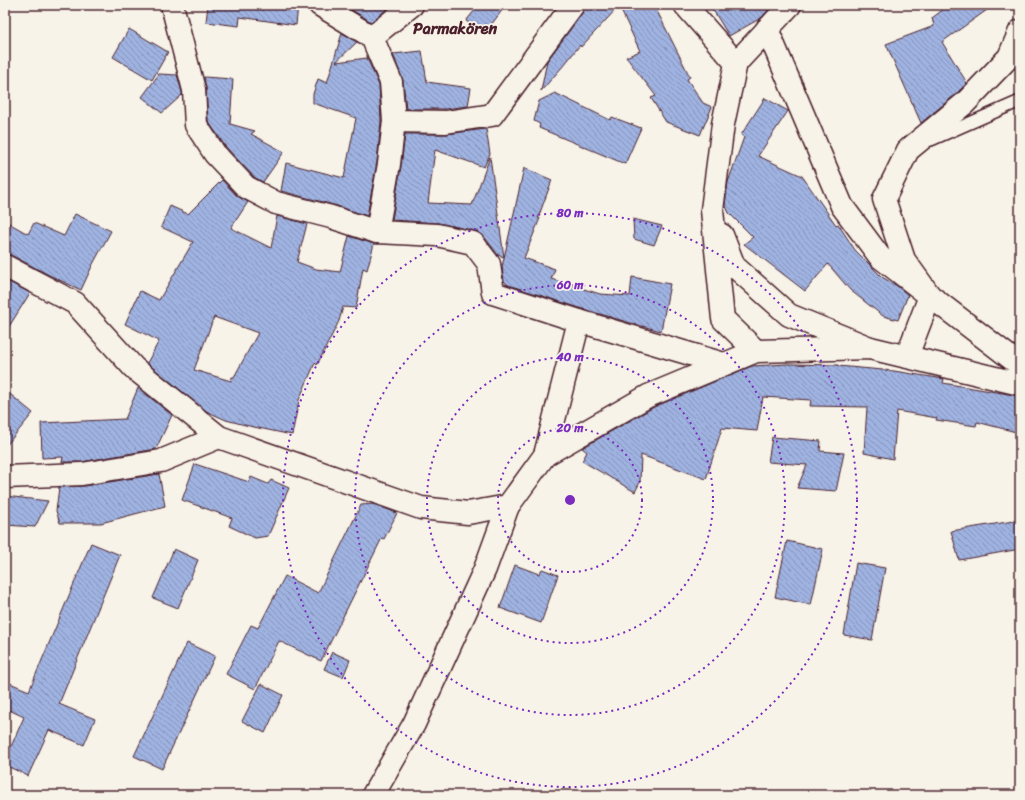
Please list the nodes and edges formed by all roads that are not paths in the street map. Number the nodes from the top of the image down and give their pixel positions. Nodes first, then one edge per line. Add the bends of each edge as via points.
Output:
1 (172, 5) edge
2 (320, 5) edge
3 (412, 5) edge
4 (573, 5) edge
5 (685, 5) edge
6 (790, 5) edge
7 (767, 29) junction
8 (1020, 31) edge
9 (372, 37) junction
10 (1020, 60) edge
11 (736, 63) junction
12 (990, 78) junction
13 (1020, 101) edge
14 (394, 121) junction
15 (908, 150) junction
16 (712, 210) junction
17 (377, 232) junction
18 (5, 266) edge
19 (930, 296) junction
20 (579, 321) junction
21 (870, 348) junction
22 (756, 351) junction
23 (907, 356) junction
24 (724, 364) junction
25 (1020, 365) edge
26 (1020, 384) edge
27 (219, 437) junction
28 (545, 454) junction
29 (5, 477) edge
30 (508, 506) junction
31 (373, 795) edge

1 - 17 street via 194,90 196,125 215,154 246,187 276,203
2 - 9 street
3 - 9 street
4 - 14 street via 492,115 446,122
5 - 11 street
6 - 7 street
7 - 11 street
7 - 19 street via 842,206 880,257
8 - 12 street via 1009,57
9 - 14 street via 391,82
10 - 12 lane
11 - 16 street via 723,124
12 - 15 street via 965,103
13 - 15 lane
14 - 17 street
15 - 19 street via 884,199 904,260
16 - 21 street via 734,266 789,315
16 - 22 street via 723,319
17 - 20 street via 437,235 473,243 489,264 493,293
18 - 27 street via 75,303 134,368
19 - 23 street
19 - 25 street
20 - 24 street
20 - 28 street
21 - 22 street
21 - 23 street
22 - 24 street
23 - 26 street
24 - 28 street via 648,396
27 - 29 street via 160,461 82,474
27 - 30 street via 422,508 468,513
28 - 30 street
30 - 31 street via 485,570 414,724

